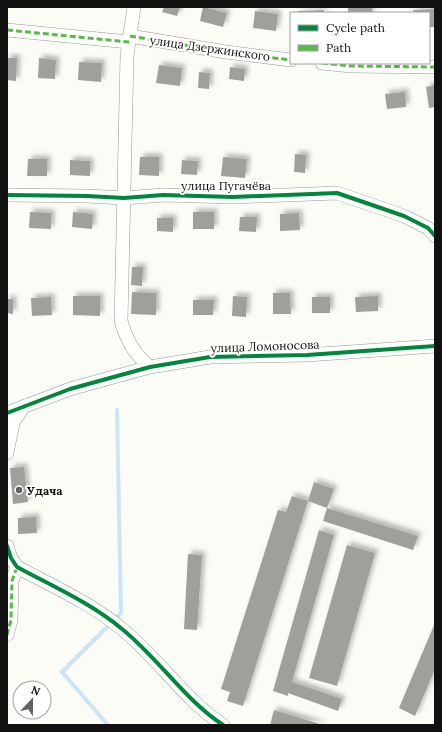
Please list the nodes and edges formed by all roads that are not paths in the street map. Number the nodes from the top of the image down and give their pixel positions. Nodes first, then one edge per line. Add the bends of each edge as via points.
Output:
1 (134, 7) edge
2 (7, 30) edge
3 (129, 39) junction
4 (290, 60) edge
5 (332, 64) edge
6 (435, 67) edge
7 (7, 195) edge
8 (124, 198) junction
9 (435, 236) edge
10 (435, 346) edge
11 (150, 367) junction
12 (24, 406) junction
13 (7, 413) edge
14 (7, 453) edge
15 (7, 546) edge
16 (17, 567) junction
17 (7, 635) edge
18 (223, 725) edge

1 - 3 street
2 - 3 street, улица Дзержинского
3 - 4 street, улица Дзержинского
3 - 8 street
5 - 6 street
7 - 8 street, улица Пугачёва
8 - 9 street, улица Пугачёва via 163,195 337,193 404,216 428,228
8 - 11 street via 121,321 126,340 138,358
10 - 11 street, улица Ломоносова via 307,355 210,357
11 - 12 street, улица Ломоносова via 70,389
12 - 13 street, улица Ломоносова
12 - 14 street via 13,423
15 - 16 street
16 - 17 street via 12,581 11,620
16 - 18 street via 95,610 122,629 200,708

